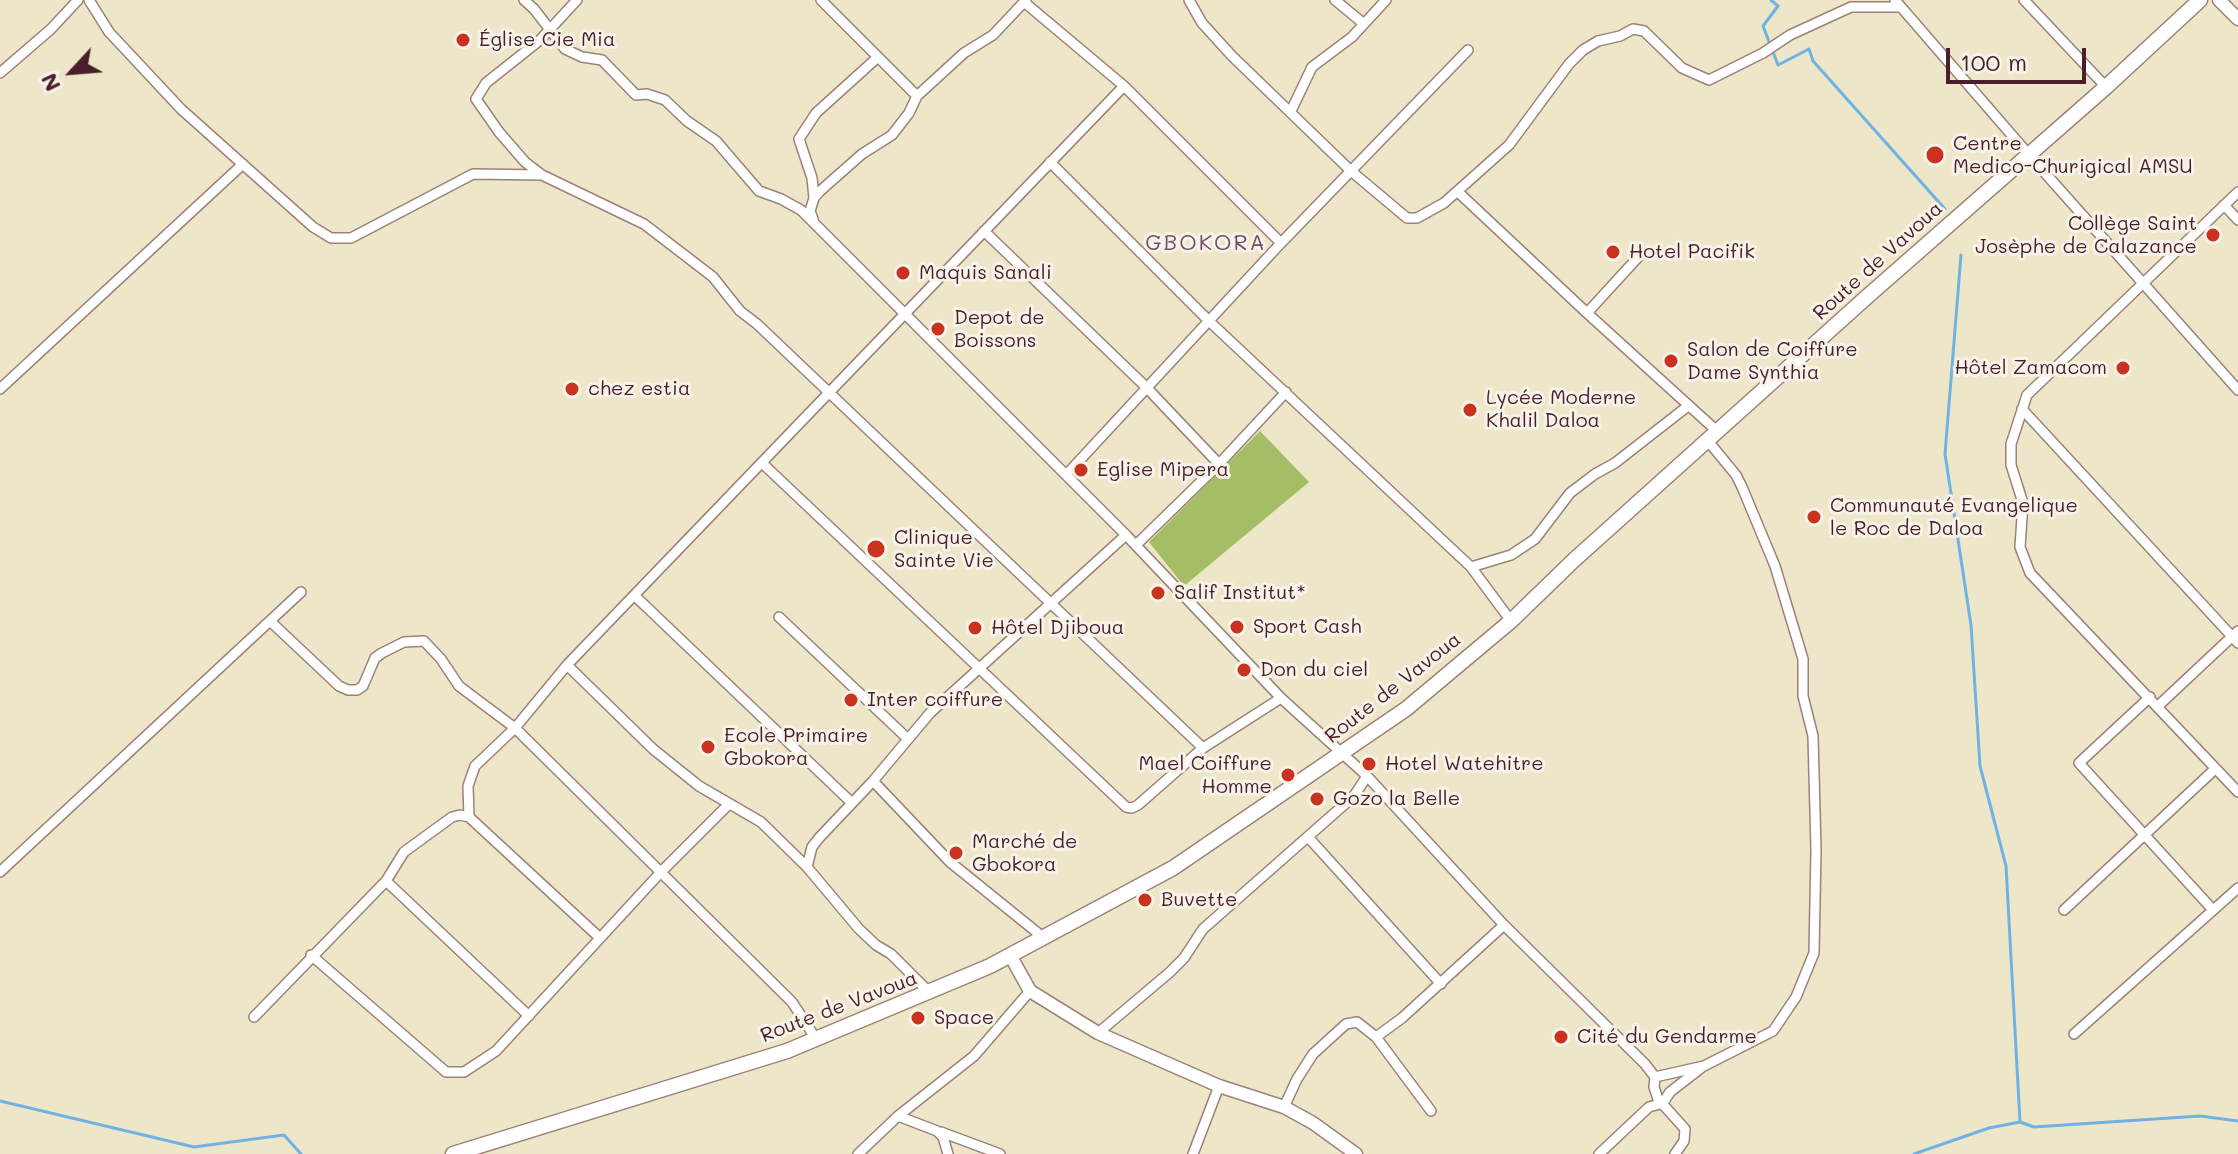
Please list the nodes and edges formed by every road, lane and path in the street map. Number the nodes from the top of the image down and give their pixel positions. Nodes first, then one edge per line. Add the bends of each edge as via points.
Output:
1 (78, 0) edge
2 (89, 0) edge
3 (524, 0) edge
4 (577, 0) edge
5 (821, 0) edge
6 (1189, 0) edge
7 (1335, 0) edge
8 (1386, 0) edge
9 (2024, 0) edge
10 (2200, 0) edge
11 (2219, 0) edge
12 (1025, 1) edge
13 (1898, 3) edge
14 (2238, 19) edge
15 (1364, 24) junction
16 (550, 30) junction
17 (1468, 50) dead end
18 (878, 57) junction
19 (2, 68) edge
20 (1124, 86) junction
21 (2106, 87) junction
22 (917, 96) junction
23 (1291, 111) junction
24 (2029, 155) junction
25 (1050, 162) junction
26 (243, 164) junction
27 (1351, 171) junction
28 (542, 175) junction
29 (1458, 192) junction
30 (2238, 192) edge
31 (814, 198) junction
32 (2224, 205) junction
33 (2238, 220) edge
34 (818, 228) junction
35 (984, 231) junction
36 (1281, 243) junction
37 (1641, 254) dead end
38 (2143, 284) junction
39 (1587, 313) junction
40 (904, 316) junction
41 (1210, 322) junction
42 (1146, 387) junction
43 (0, 389) edge
44 (2238, 390) edge
45 (1286, 392) junction
46 (829, 393) junction
47 (1688, 406) junction
48 (2022, 409) junction
49 (1713, 436) junction
50 (762, 463) junction
51 (1219, 464) junction
52 (1066, 475) junction
53 (1126, 535) junction
54 (1136, 545) junction
55 (1471, 567) junction
56 (301, 592) dead end
57 (635, 596) junction
58 (1050, 603) junction
59 (779, 617) dead end
60 (270, 621) junction
61 (1511, 621) junction
62 (2236, 637) edge
63 (567, 665) junction
64 (979, 667) junction
65 (2150, 697) junction
66 (1281, 698) junction
67 (2158, 706) junction
68 (515, 728) junction
69 (908, 739) junction
70 (1203, 748) junction
71 (1341, 754) junction
72 (2215, 769) junction
73 (1367, 776) junction
74 (873, 781) junction
75 (2238, 792) edge
76 (852, 803) junction
77 (729, 804) junction
78 (469, 817) junction
79 (2144, 835) junction
80 (1308, 837) junction
81 (807, 867) junction
82 (0, 872) edge
83 (661, 872) junction
84 (386, 881) junction
85 (2238, 888) edge
86 (2064, 910) dead end
87 (2213, 910) junction
88 (1504, 925) junction
89 (600, 938) junction
90 (1044, 938) junction
91 (311, 955) junction
92 (1010, 955) junction
93 (1441, 984) junction
94 (1030, 991) junction
95 (930, 993) junction
96 (529, 1016) junction
97 (254, 1017) dead end
98 (1098, 1033) junction
99 (2074, 1034) dead end
100 (1376, 1037) junction
101 (816, 1039) junction
102 (1704, 1066) junction
103 (1655, 1077) junction
104 (1219, 1086) junction
105 (1663, 1103) junction
106 (1284, 1107) junction
107 (1431, 1111) dead end
108 (898, 1116) junction
109 (937, 1131) junction
110 (453, 1154) edge
111 (858, 1154) edge
112 (948, 1154) edge
113 (1000, 1154) edge
114 (1193, 1154) edge
115 (1356, 1154) edge
116 (1599, 1154) edge
117 (1675, 1154) edge

1 - 19 street
2 - 26 street via 109,32 160,87
3 - 16 street
4 - 16 street
5 - 18 street
6 - 23 street via 1232,56
7 - 15 street
8 - 15 street
9 - 21 street
10 - 21 main road, Route de Vavoua
11 - 14 street
12 - 20 street
12 - 22 street via 993,35 964,53
13 - 24 street
13 - 29 street via 1851,7 1709,80 1682,68 1644,31 1633,29 1598,41 1569,64 1509,145
15 - 23 street via 1312,67
16 - 28 street via 486,83 476,99 525,162
16 - 34 street via 565,49 602,60 636,95 665,100 716,141 759,191 791,204
17 - 27 street
18 - 22 street
18 - 31 street via 816,113 799,139
20 - 25 street
20 - 36 street
21 - 24 main road, Route de Vavoua
22 - 31 street via 892,135 855,159
23 - 27 street
24 - 38 street
24 - 49 main road, Route de Vavoua
25 - 35 street
25 - 41 street
26 - 28 street via 331,238 351,238 473,174
26 - 43 street
27 - 29 street via 1407,218 1417,218
27 - 36 street
28 - 46 street via 644,224 691,258
29 - 39 street
30 - 32 street
31 - 34 street via 810,211
32 - 33 street
32 - 38 street
34 - 40 street
35 - 40 street
35 - 42 street
36 - 41 street
37 - 39 street
38 - 44 street
38 - 48 street via 2027,395
39 - 47 street
40 - 46 street
40 - 52 street
41 - 42 street
41 - 45 street
42 - 51 street
42 - 52 street
45 - 51 street
45 - 55 street
46 - 50 street
46 - 58 street
47 - 49 street
47 - 55 street via 1570,493 1535,539 1511,555
48 - 62 street
48 - 65 street via 2011,444 2011,465 2023,503 2023,560
49 - 61 main road, Route de Vavoua
49 - 102 street via 1739,481 1775,566 1803,659 1803,696 1813,736 1816,849 1814,953 1796,997 1773,1031
50 - 57 street
50 - 64 street
51 - 54 street
52 - 53 street
53 - 54 street
53 - 58 street
54 - 66 street
55 - 61 street
56 - 60 street
57 - 63 street
57 - 76 street
58 - 64 street
58 - 70 street
59 - 69 street
60 - 68 street via 348,690 363,686 382,653 404,642 424,641 459,686
60 - 82 street
61 - 71 main road, Route de Vavoua via 1406,709
62 - 67 street
63 - 68 street
63 - 77 street via 653,749
64 - 69 street
64 - 70 street via 1126,807 1138,805
65 - 67 street
65 - 79 street via 2079,763
66 - 70 street
66 - 71 street
67 - 72 street
68 - 78 street via 475,766 468,786
68 - 83 street
69 - 74 street
71 - 73 street
71 - 90 main road, Route de Vavoua via 1173,868
72 - 75 street
72 - 79 street
73 - 80 street via 1354,796
73 - 88 street
74 - 76 street
74 - 90 street via 950,862
76 - 81 street via 812,847
77 - 81 street via 761,822
77 - 83 street
78 - 84 street via 452,817 404,852
78 - 89 street
79 - 86 street
79 - 87 street
80 - 93 street
80 - 98 street via 1203,929 1170,972
81 - 95 street via 859,929
83 - 89 street
83 - 101 street via 792,1002
84 - 91 street
84 - 96 street
85 - 87 street
87 - 99 street
88 - 93 street
88 - 103 street
89 - 96 street
90 - 92 main road, Route de Vavoua
91 - 96 street via 446,1072 464,1072 496,1051
91 - 97 street
92 - 94 street
92 - 95 main road, Route de Vavoua
93 - 100 street
94 - 98 street
94 - 108 street via 974,1056
95 - 101 main road, Route de Vavoua
98 - 104 street
100 - 106 street via 1357,1022 1346,1024 1313,1054
100 - 107 street
101 - 110 main road, Route de Vavoua
102 - 103 street
102 - 105 street
103 - 105 street
104 - 106 street
104 - 114 street
105 - 116 street via 1649,1107
105 - 117 street via 1685,1129
106 - 115 street
108 - 109 street
108 - 111 street
109 - 112 street
109 - 113 street

